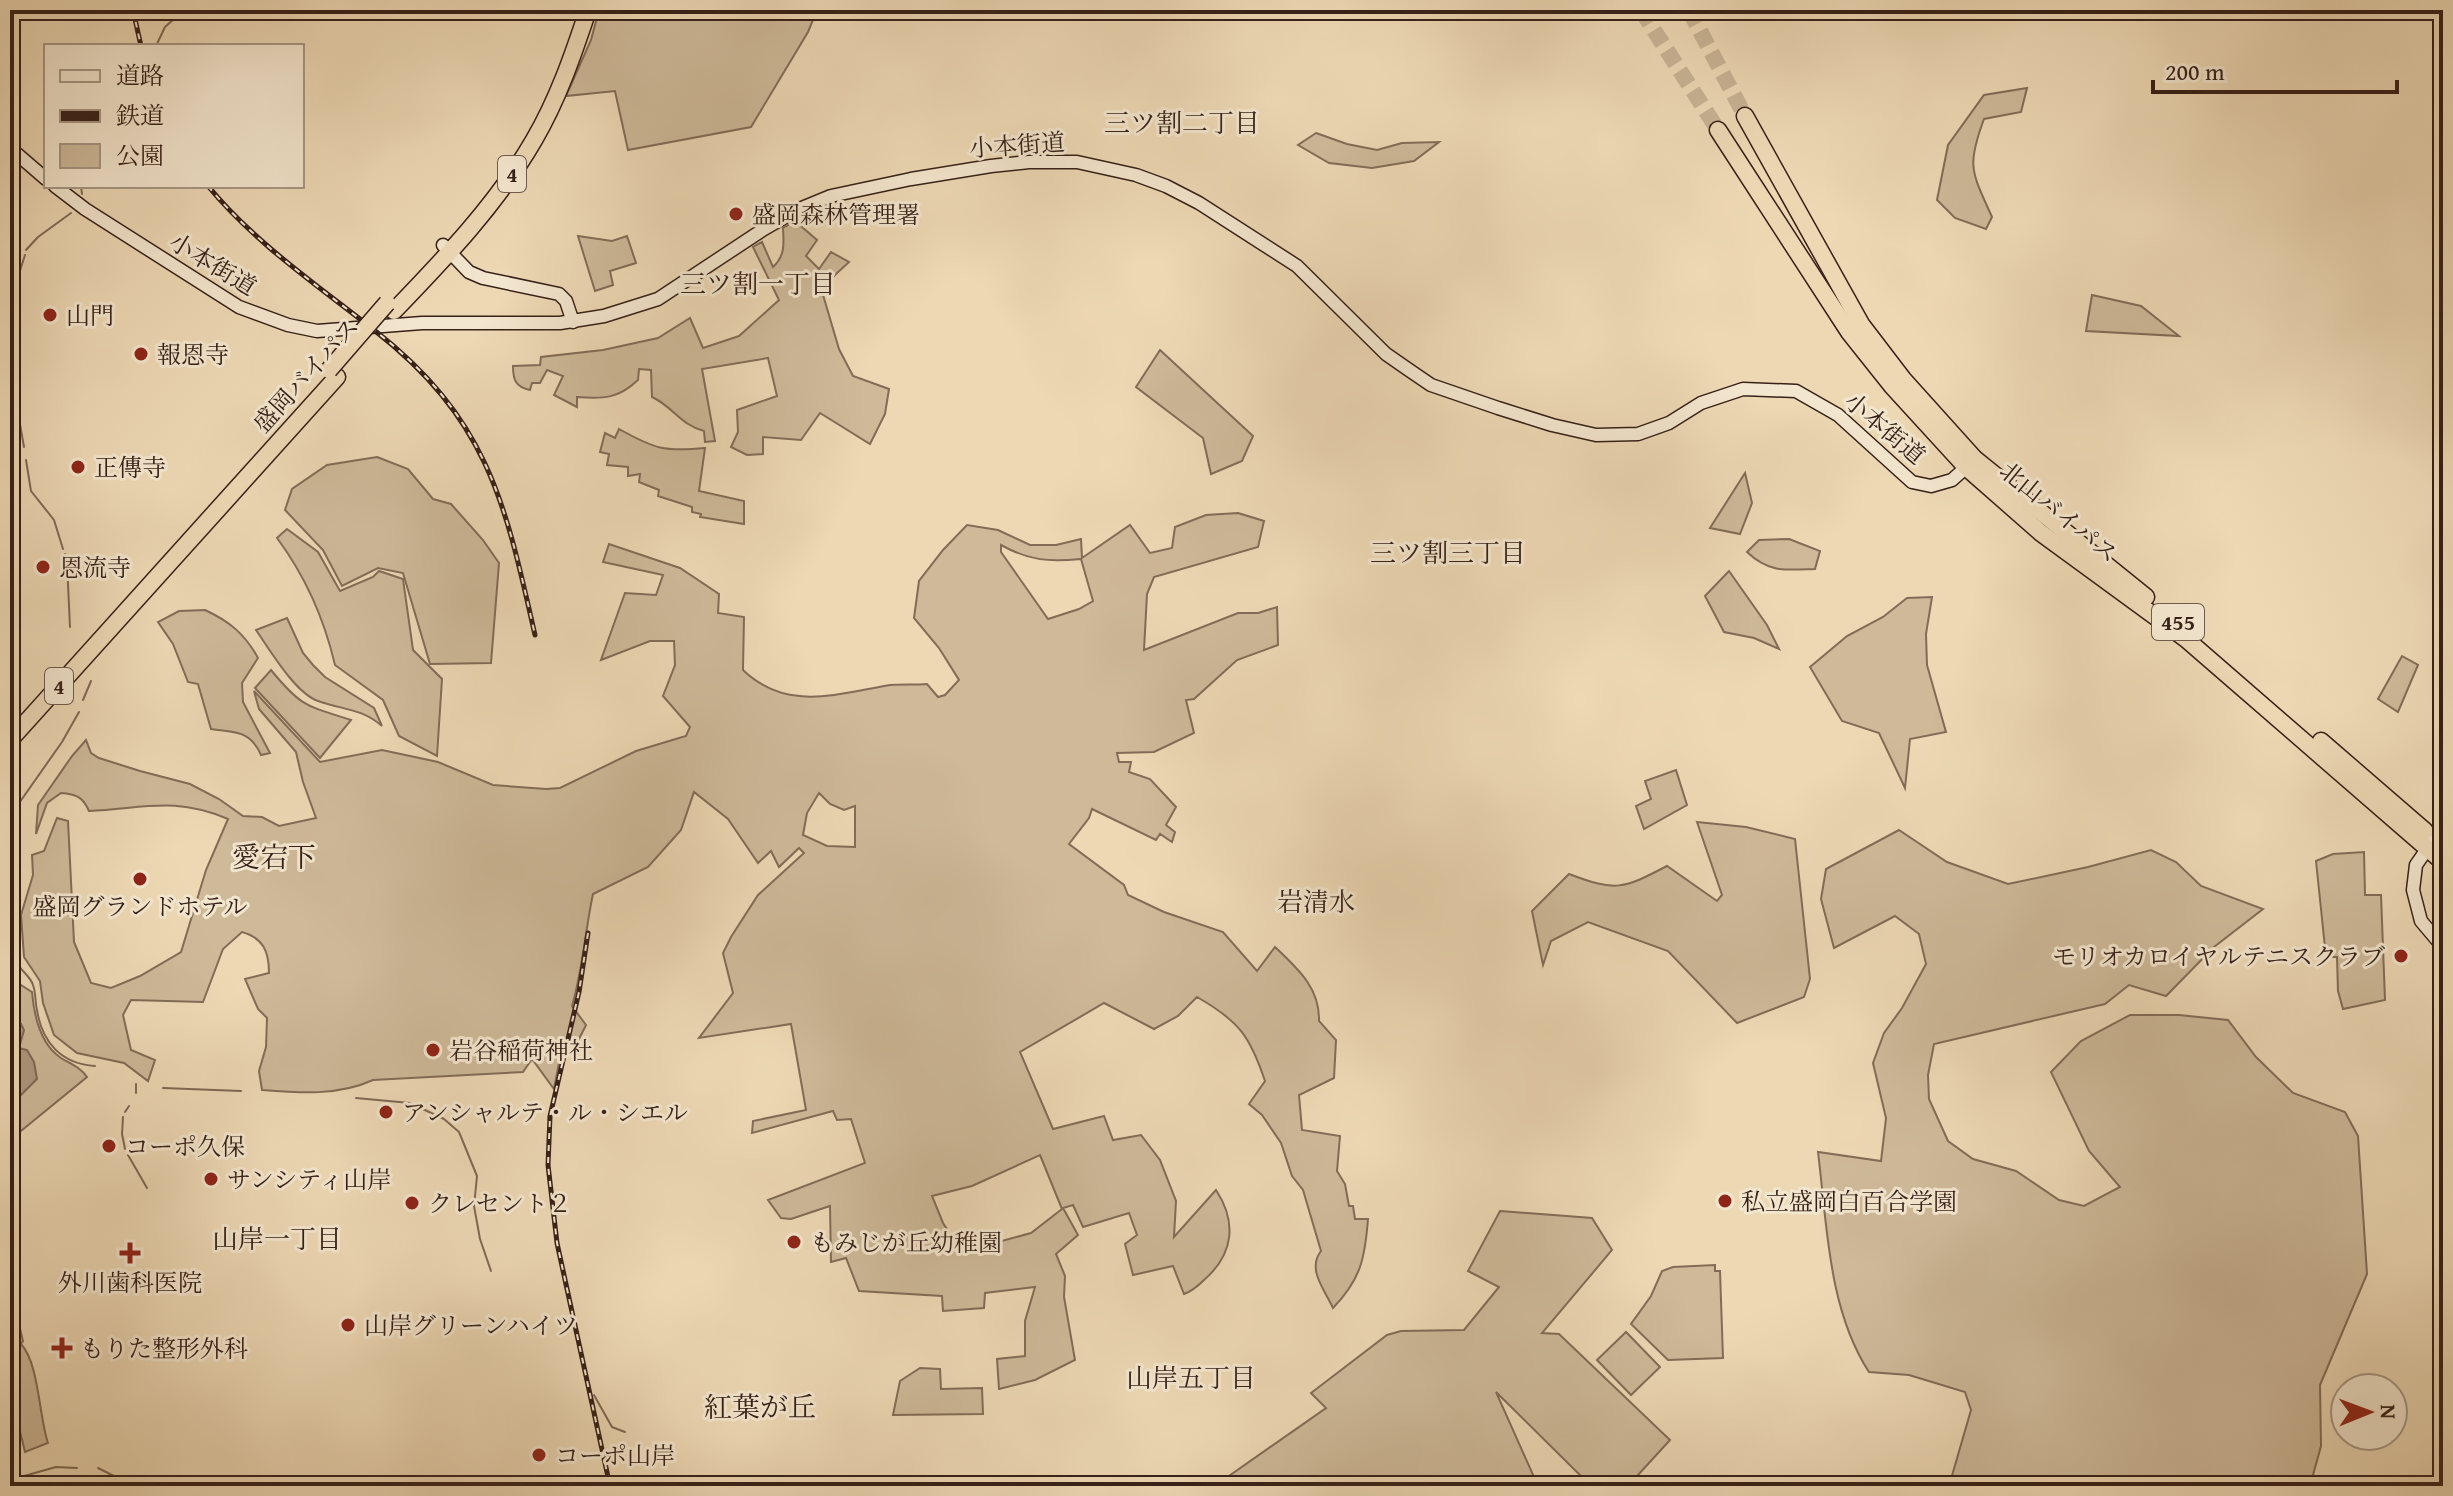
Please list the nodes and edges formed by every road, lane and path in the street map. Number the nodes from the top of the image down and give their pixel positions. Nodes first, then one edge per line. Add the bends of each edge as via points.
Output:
1 (580, 10) edge
2 (588, 10) edge
3 (1745, 116) tunnel mouth
4 (1718, 130) tunnel mouth
5 (10, 152) edge
6 (44, 177) edge
7 (58, 188) edge
8 (446, 249) junction
9 (573, 322) junction
10 (333, 373) junction
11 (1971, 464) junction
12 (10, 727) edge
13 (10, 740) edge
14 (2437, 840) edge
15 (2443, 862) edge
16 (2443, 947) edge

1 - 8 highway, 盛岡バイパス / 4 via 547,99 521,146
2 - 8 highway, 盛岡バイパス / 4 via 556,99 533,142 494,199
3 - 11 highway, 北山バイパス / 455 via 1861,324
4 - 11 highway, 北山バイパス / 455 via 1849,332 1892,386
5 - 6 street
7 - 9 street, 小本街道 via 215,293 288,325 317,331 422,323
8 - 9 street via 483,278 559,294
8 - 10 highway, 盛岡バイパス / 4, bridge
9 - 11 street, 小本街道 via 658,299 764,229 831,196 991,166 1077,162 1136,175 1199,203 1297,266 1386,354 1431,385 1596,435 1638,434 1743,389 1796,391 1838,415 1912,482 1931,486 1952,480
10 - 12 highway, 盛岡バイパス / 4
10 - 13 highway, 盛岡バイパス / 4
11 - 14 highway, 北山バイパス / 455 via 2041,533 2186,639
14 - 15 highway, 北山バイパス / 455
14 - 16 street via 2416,865 2413,890 2421,921

